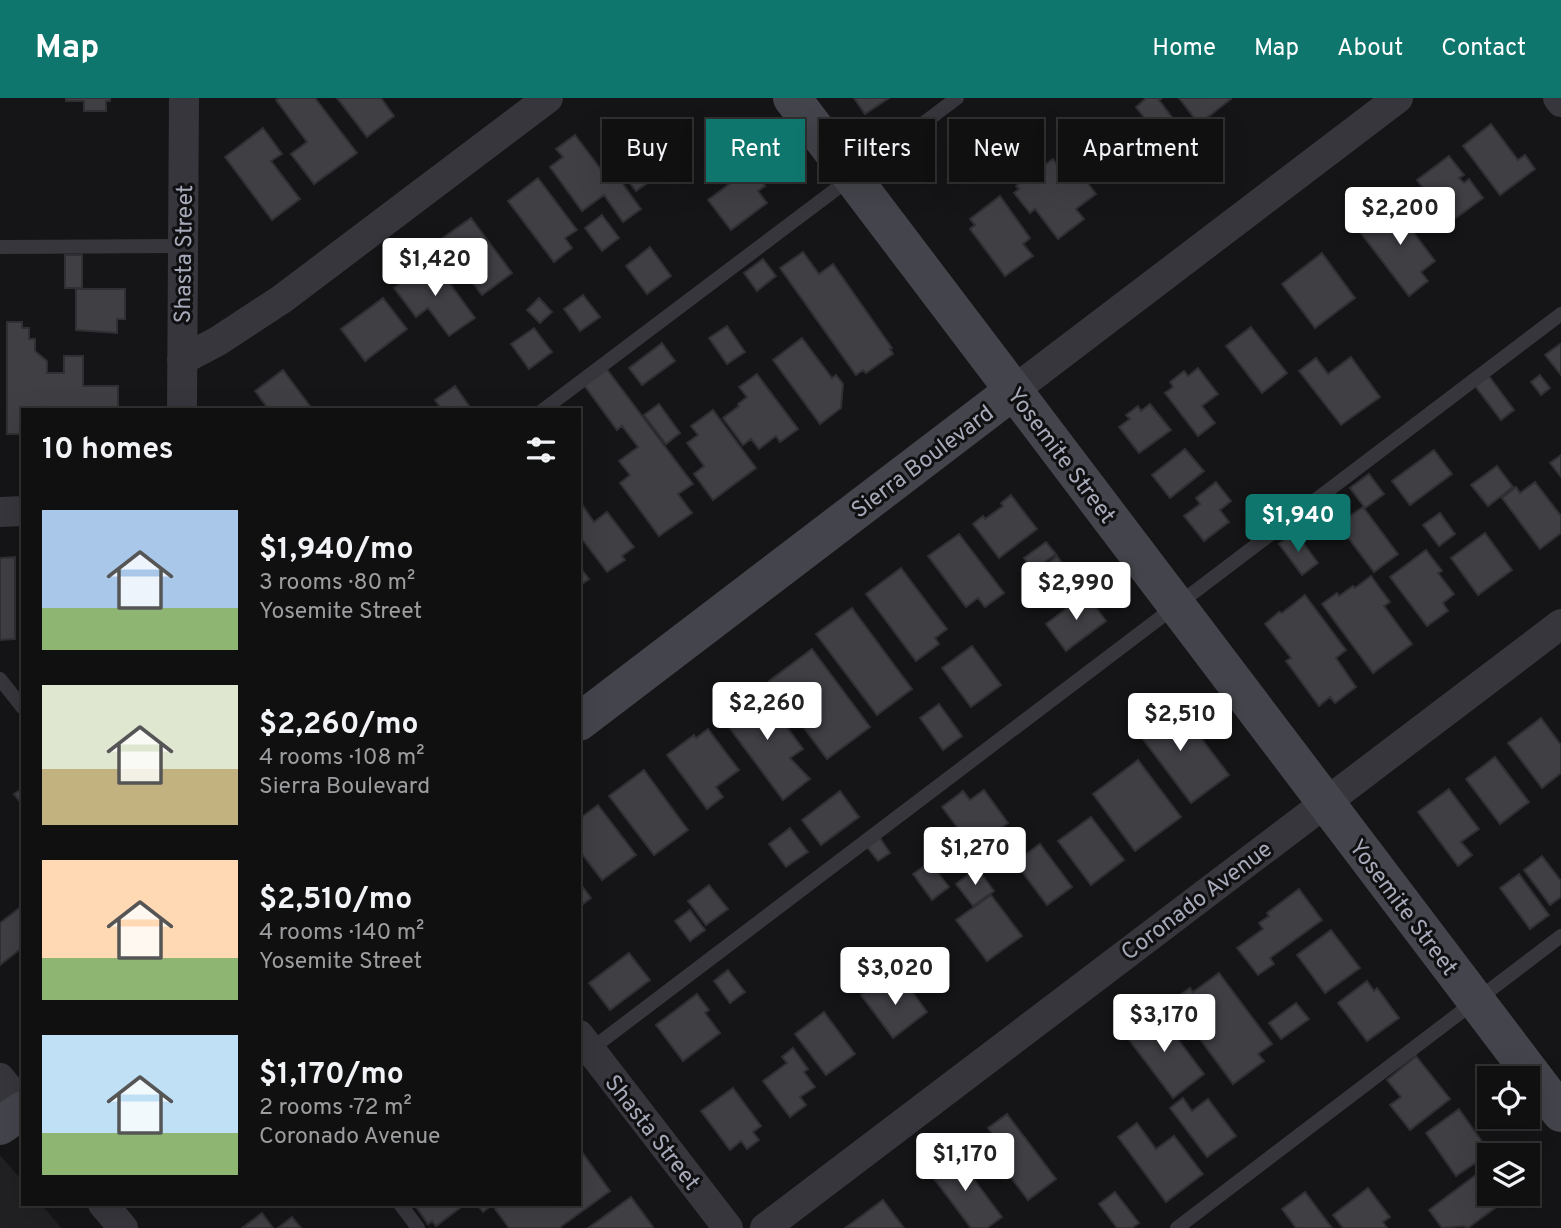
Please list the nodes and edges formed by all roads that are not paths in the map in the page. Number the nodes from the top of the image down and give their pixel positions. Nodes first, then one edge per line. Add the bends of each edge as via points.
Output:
1 (184, 98) edge
2 (548, 98) edge
3 (792, 98) edge
4 (957, 98) edge
5 (1398, 98) edge
6 (929, 119) edge
7 (819, 133) edge
8 (846, 182) edge
9 (857, 182) edge
10 (183, 246) junction
11 (0, 247) edge
12 (1561, 314) edge
13 (182, 360) junction
14 (1013, 391) junction
15 (182, 408) edge
16 (546, 408) edge
17 (21, 511) edge
18 (0, 512) edge
19 (1177, 607) junction
20 (1561, 624) edge
21 (0, 678) edge
22 (21, 705) edge
23 (581, 720) edge
24 (1324, 803) junction
25 (1561, 936) edge
26 (1475, 1000) junction
27 (585, 1043) edge
28 (15, 1091) edge
29 (1561, 1113) edge
30 (0, 1126) edge
31 (105, 1206) edge
32 (402, 1206) edge
33 (123, 1228) edge
34 (418, 1228) edge
35 (728, 1228) edge
36 (765, 1228) edge
37 (1177, 1228) edge

1 - 10 street, Shasta Street
2 - 13 street via 282,299
3 - 7 street, Yosemite Street
4 - 6 lane
5 - 14 street, Sierra Boulevard
8 - 16 lane
9 - 14 street, Yosemite Street
10 - 11 lane
10 - 13 street, Shasta Street
12 - 19 lane
13 - 15 street, Shasta Street
14 - 19 street, Yosemite Street
14 - 23 street, Sierra Boulevard
17 - 18 street
19 - 24 street, Yosemite Street
19 - 27 lane
20 - 24 street, Coronado Avenue
21 - 22 lane
24 - 26 street, Yosemite Street
24 - 36 street, Coronado Avenue
25 - 26 lane
26 - 29 street, Yosemite Street
26 - 37 lane
27 - 35 street, Shasta Street
28 - 30 street
31 - 33 street
32 - 34 lane

